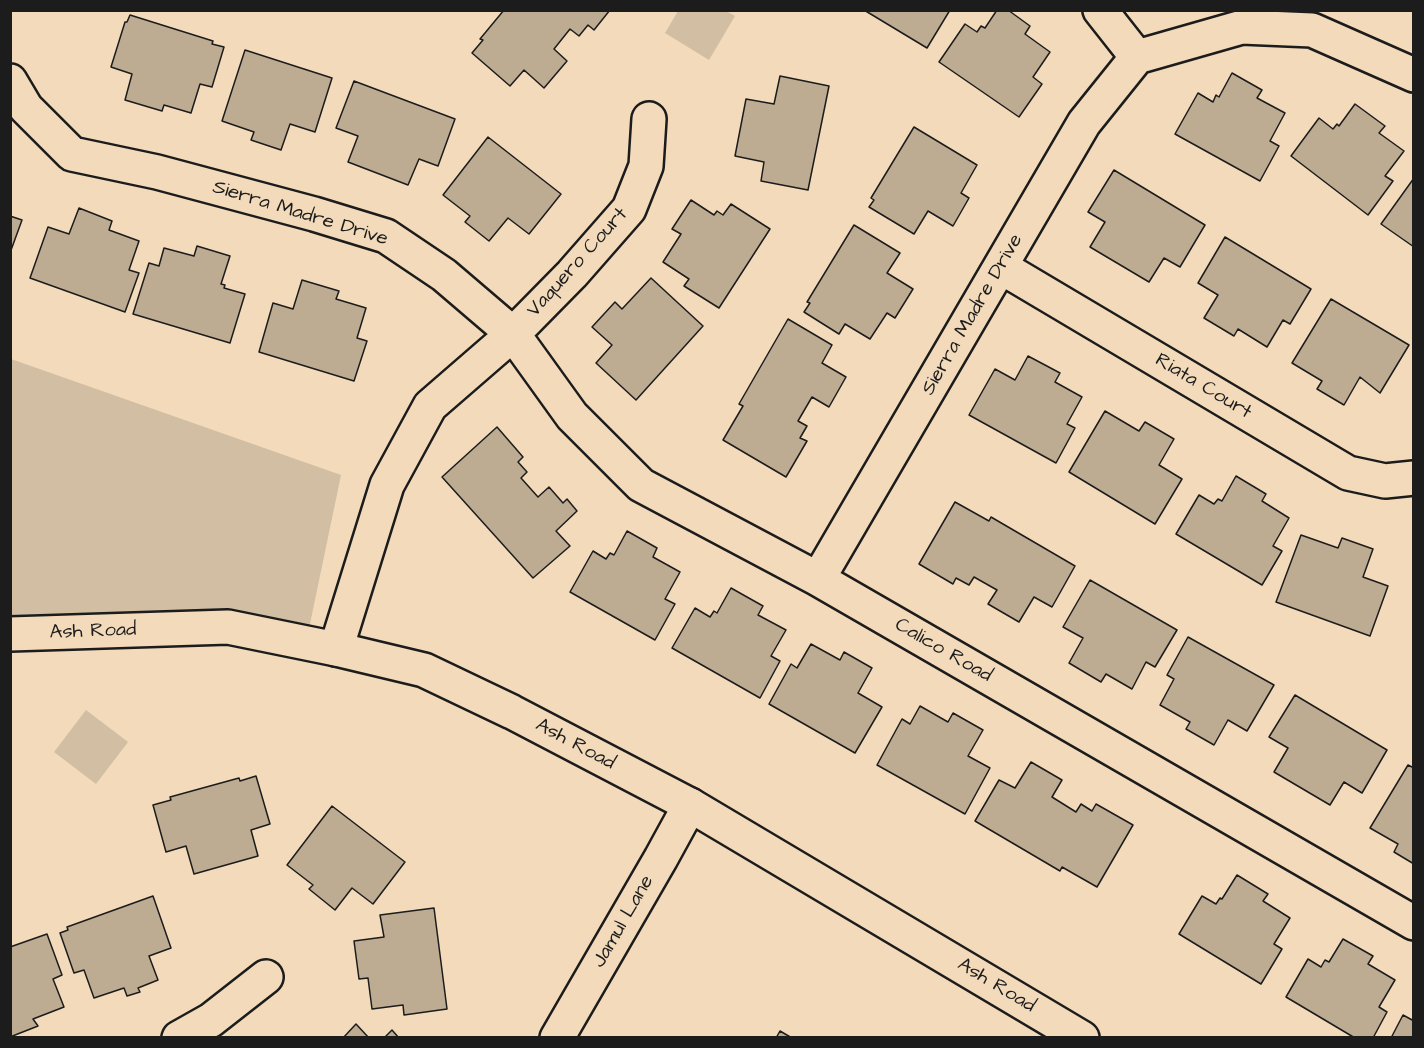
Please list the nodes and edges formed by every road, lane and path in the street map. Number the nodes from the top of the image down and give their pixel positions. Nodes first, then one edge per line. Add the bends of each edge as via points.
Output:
1 (1100, 10) edge
2 (1137, 57) junction
3 (1413, 75) edge
4 (10, 81) edge
5 (649, 119) dead end
6 (1001, 267) junction
7 (513, 334) junction
8 (1413, 478) edge
9 (818, 579) junction
10 (10, 634) edge
11 (336, 649) junction
12 (690, 805) junction
13 (1413, 923) edge
14 (266, 977) dead end
15 (178, 1038) edge
16 (557, 1038) edge
17 (1082, 1038) edge

1 - 2 street
2 - 3 street via 1242,27 1312,30
2 - 6 street, Sierra Madre Drive via 1084,123
4 - 7 street, Sierra Madre Drive via 26,108 72,154 157,172 386,236 444,275
5 - 7 street, Vaquero Court via 646,166 629,209 573,274
6 - 8 street, Riata Court via 1348,473 1385,481
6 - 9 street, Sierra Madre Drive
7 - 9 street, Calico Road via 572,416 641,484
7 - 11 street via 430,406 387,485
9 - 13 street, Calico Road
10 - 11 street, Ash Road via 228,627
11 - 12 street, Ash Road via 424,670
12 - 16 street, Jamul Lane
12 - 17 street, Ash Road
14 - 15 street via 211,1020

